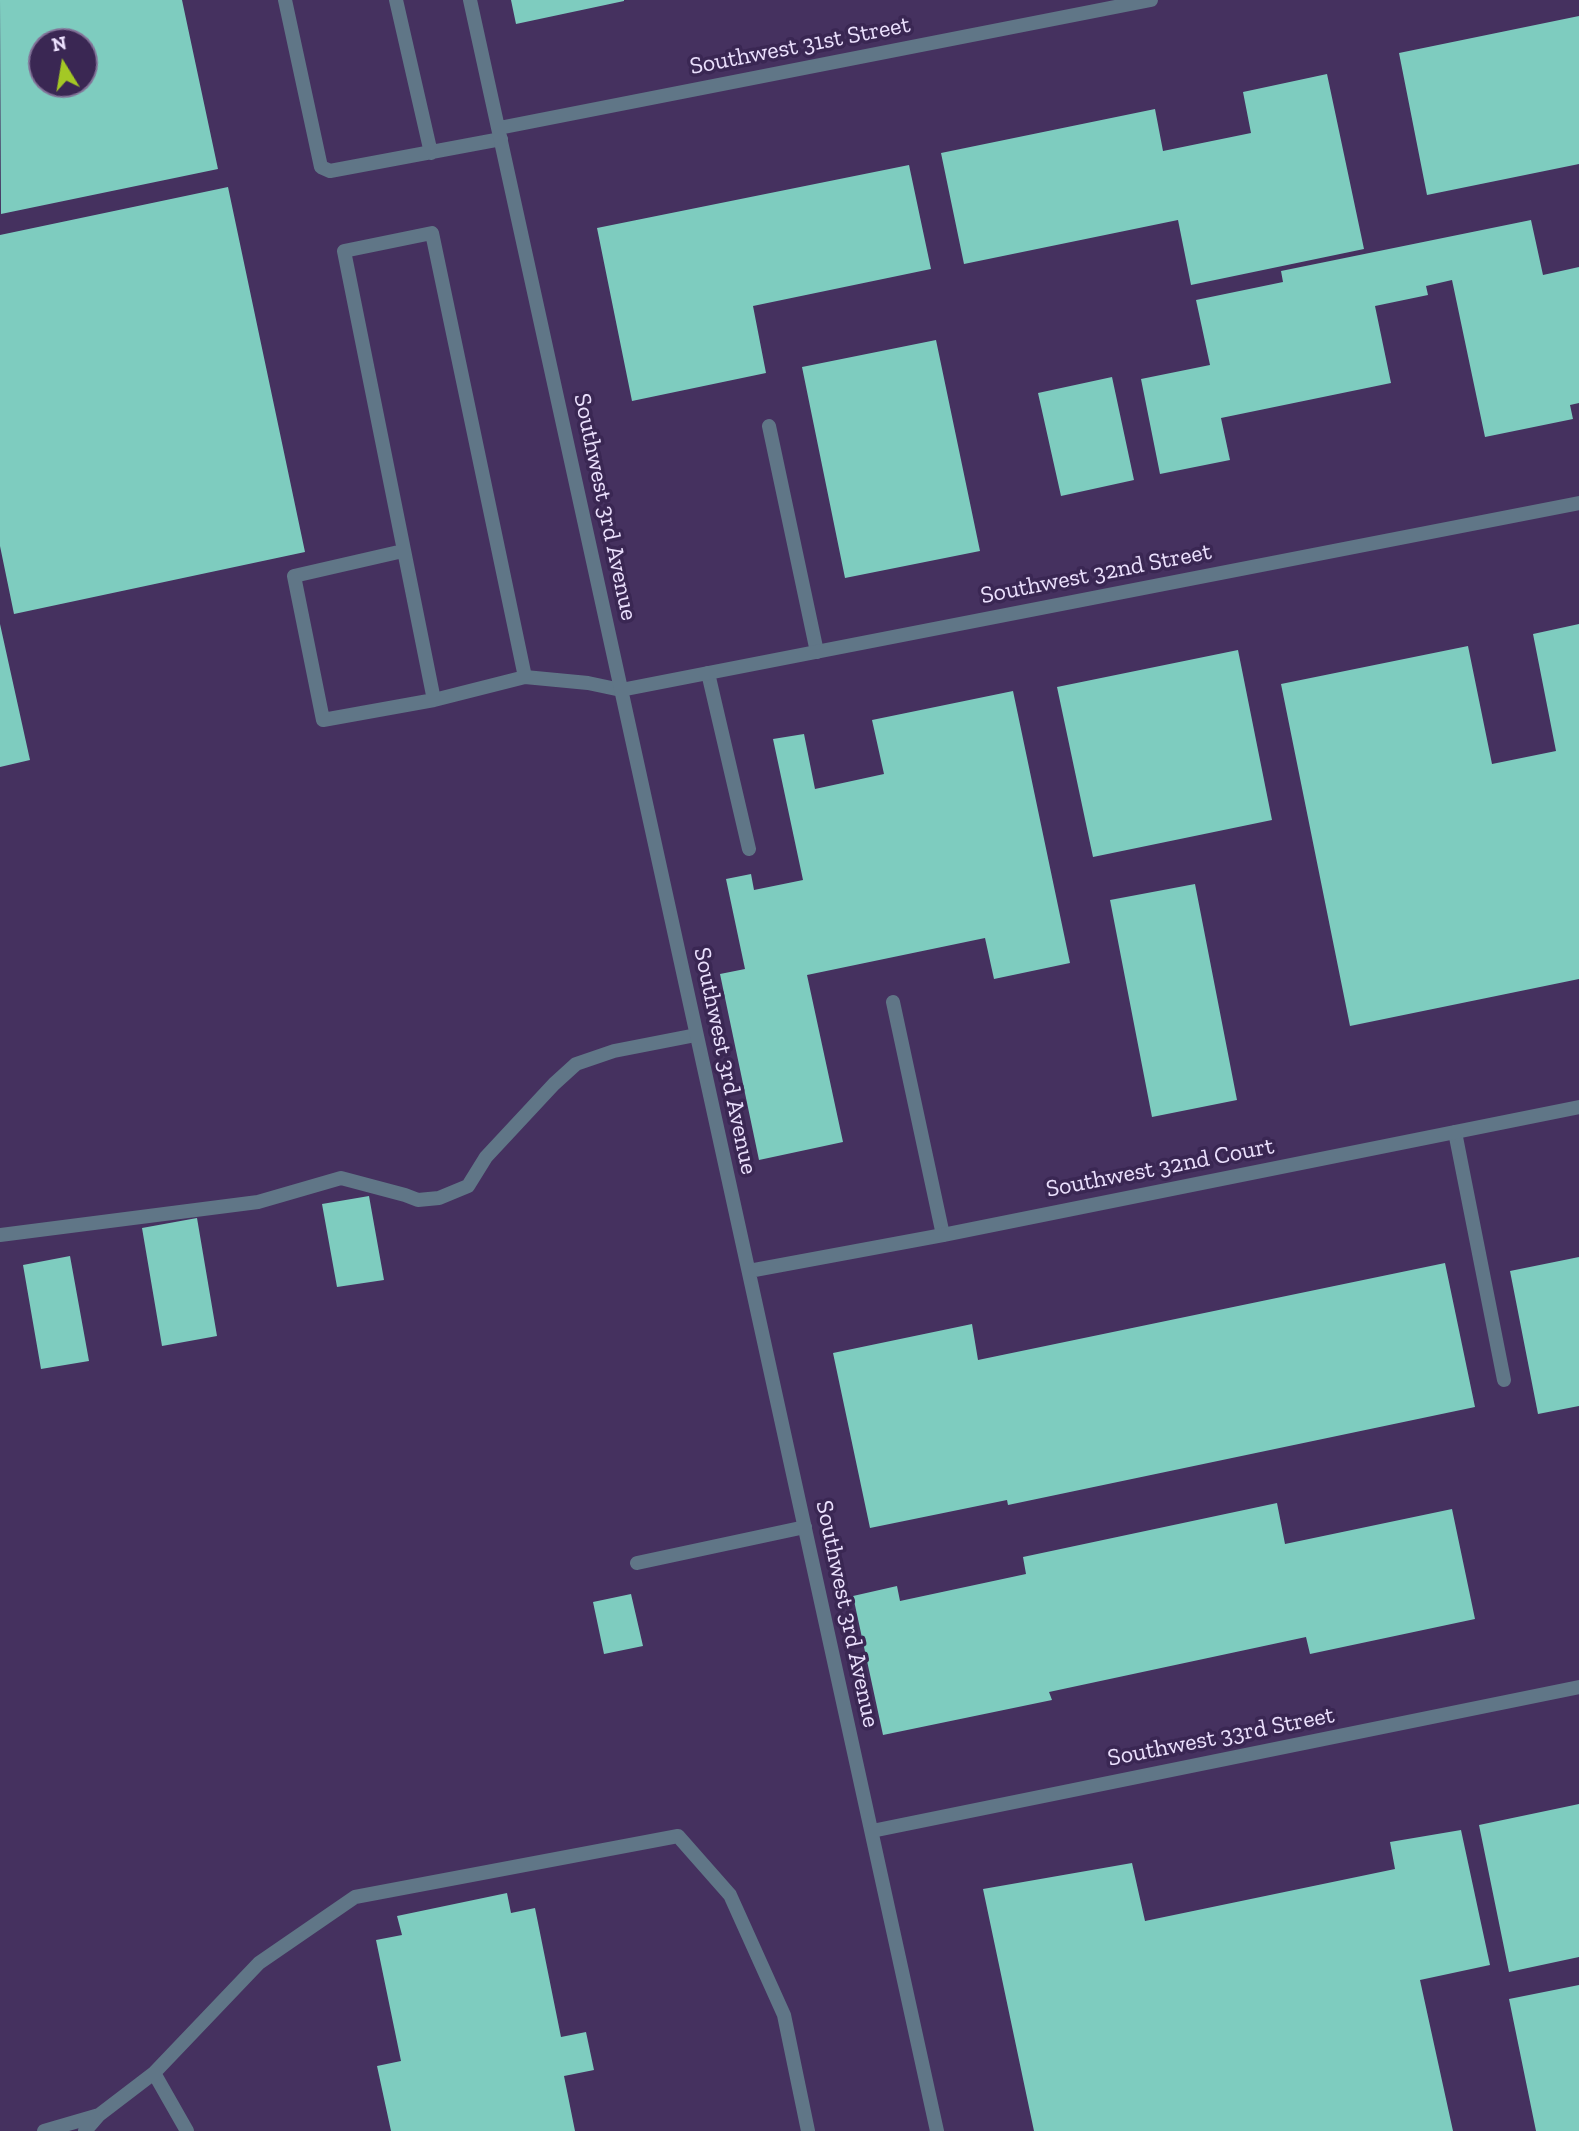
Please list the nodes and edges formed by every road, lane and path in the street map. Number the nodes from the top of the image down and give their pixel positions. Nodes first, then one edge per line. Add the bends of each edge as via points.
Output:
1 (285, 0) edge
2 (396, 0) edge
3 (470, 0) edge
4 (1151, 0) edge
5 (500, 134) junction
6 (430, 153) junction
7 (769, 426) dead end
8 (1579, 503) edge
9 (403, 551) junction
10 (817, 652) junction
11 (708, 673) junction
12 (525, 677) junction
13 (621, 690) junction
14 (434, 699) junction
15 (749, 849) dead end
16 (893, 1002) dead end
17 (696, 1035) junction
18 (1579, 1107) edge
19 (1455, 1132) junction
20 (0, 1234) edge
21 (943, 1235) junction
22 (749, 1272) junction
23 (1504, 1380) dead end
24 (805, 1527) junction
25 (637, 1563) dead end
26 (1579, 1687) edge
27 (872, 1830) junction
28 (154, 2073) junction
29 (99, 2115) junction
30 (44, 2131) edge
31 (85, 2131) edge
32 (187, 2131) edge
33 (808, 2131) edge
34 (937, 2131) edge

1 - 6 street, Southwest 31st Street via 321,167 330,171
2 - 6 street
3 - 5 street, Southwest 3rd Avenue
4 - 5 street, Southwest 31st Street
5 - 6 street, Southwest 31st Street
5 - 13 street, Southwest 3rd Avenue
7 - 10 street
8 - 10 street, Southwest 32nd Street
9 - 12 street via 344,251 432,233
9 - 14 street
9 - 14 street via 294,576 323,720
10 - 11 street, Southwest 32nd Street
11 - 13 street, Southwest 32nd Street
11 - 15 street
12 - 13 street
12 - 14 street
13 - 17 street, Southwest 3rd Avenue
16 - 21 street
17 - 20 street via 614,1051 576,1064 486,1157 468,1186 439,1198 418,1200 341,1178 258,1202
17 - 22 street, Southwest 3rd Avenue
18 - 19 street, Southwest 32nd Court
19 - 21 street, Southwest 32nd Court
19 - 23 street
21 - 22 street, Southwest 32nd Court
22 - 24 street, Southwest 3rd Avenue
24 - 25 street
24 - 27 street, Southwest 3rd Avenue
26 - 27 street, Southwest 33rd Street
27 - 34 street, Southwest 3rd Avenue
28 - 29 street
28 - 32 street
28 - 33 street via 259,1963 355,1897 678,1836 730,1895 784,2015
29 - 30 street
29 - 31 street

